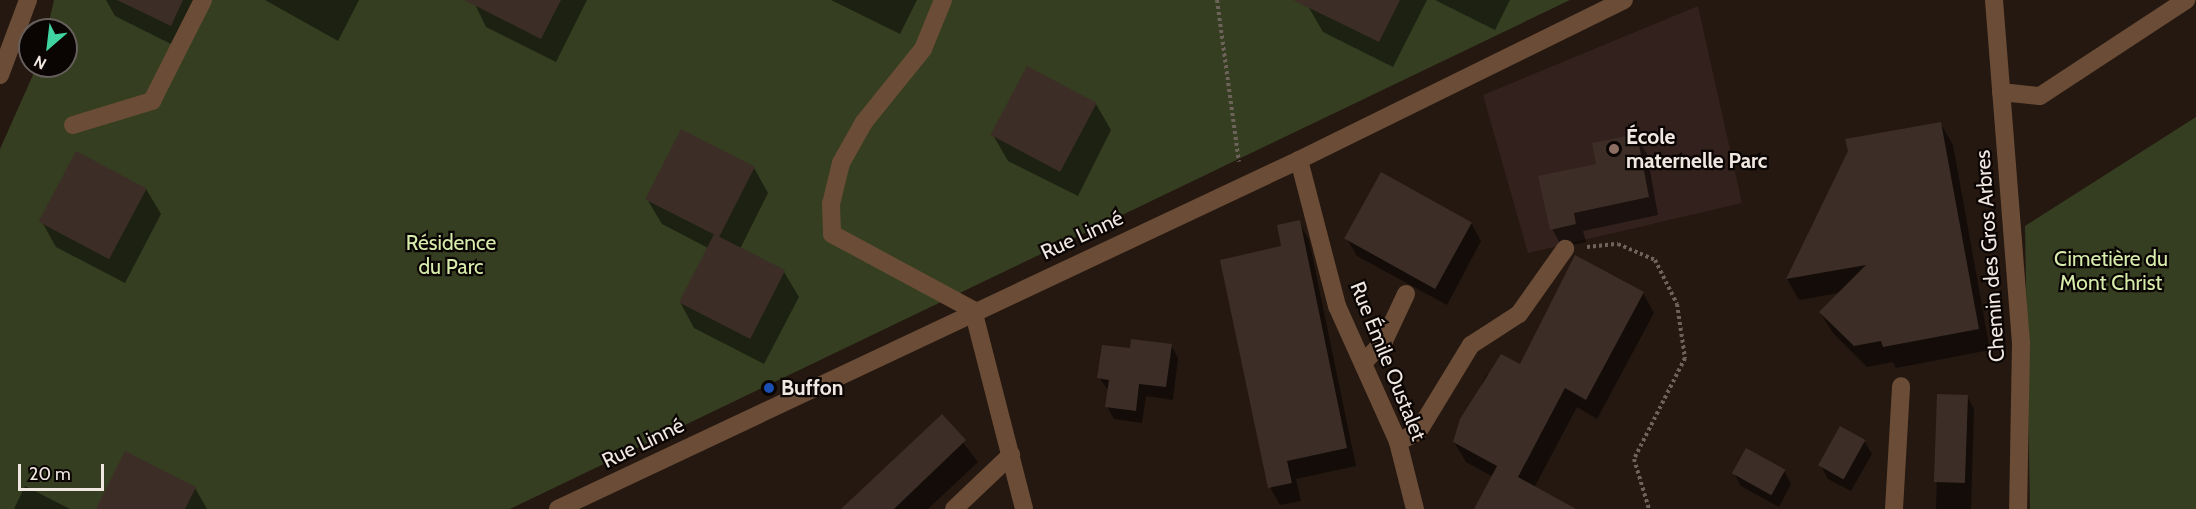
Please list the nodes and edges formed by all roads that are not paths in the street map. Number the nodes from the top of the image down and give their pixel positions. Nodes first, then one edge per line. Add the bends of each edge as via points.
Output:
1 (28, 0) edge
2 (203, 0) edge
3 (943, 0) edge
4 (1624, 0) edge
5 (1994, 0) edge
6 (2186, 0) edge
7 (0, 75) edge
8 (2001, 92) junction
9 (73, 125) dead end
10 (1299, 160) junction
11 (1565, 249) road end
12 (1406, 294) dead end
13 (973, 310) junction
14 (1363, 363) junction
15 (1901, 387) dead end
16 (1398, 442) junction
17 (1011, 455) junction
18 (558, 509) edge
19 (954, 509) edge
20 (1024, 509) edge
21 (1415, 509) edge
22 (1894, 509) edge
23 (2018, 509) edge

1 - 7 street
2 - 9 street via 152,100
3 - 13 street via 923,50 864,122 841,163 831,204 832,234
4 - 10 street, Rue Linné
5 - 8 street, Chemin des Gros Arbres
6 - 8 street via 2040,96
8 - 23 street, Chemin des Gros Arbres via 2021,343
10 - 13 street, Rue Linné
10 - 14 street, Rue Émile Oustalet via 1337,306
11 - 16 street via 1519,314 1471,345 1418,432
12 - 14 street via 1384,341
13 - 17 street
13 - 18 street, Rue Linné
14 - 16 street, Rue Émile Oustalet
15 - 22 street
16 - 21 street, Rue Émile Oustalet
17 - 19 street
17 - 20 street

